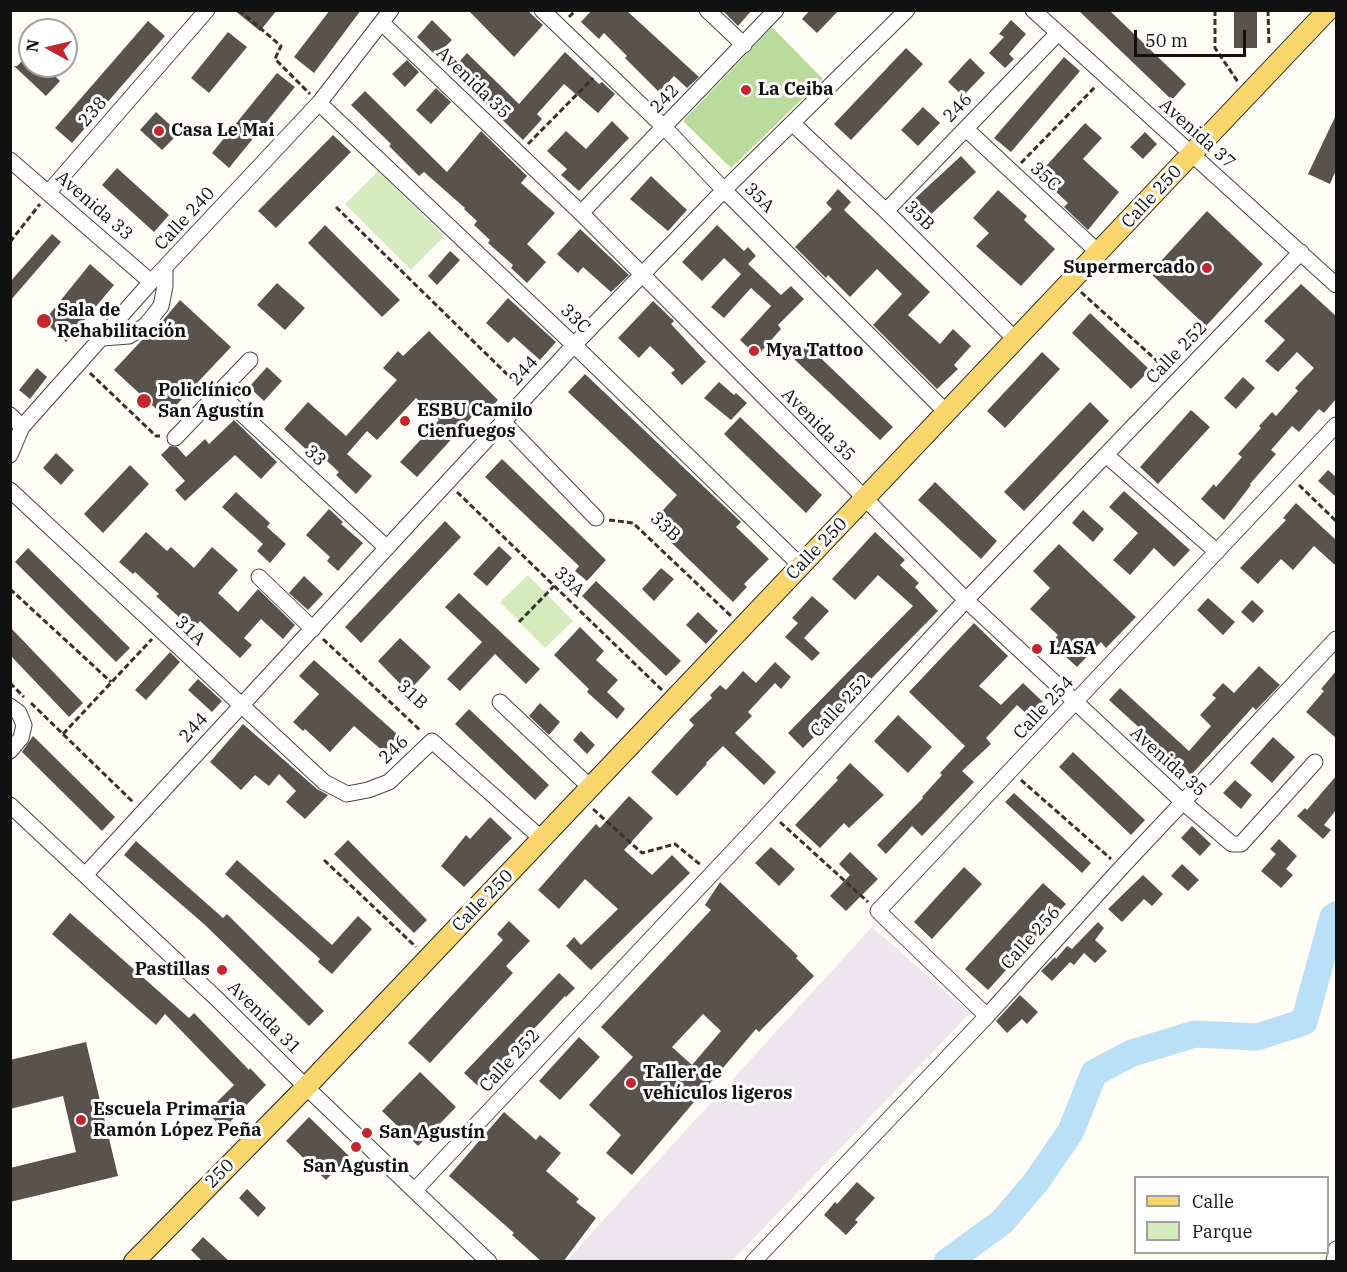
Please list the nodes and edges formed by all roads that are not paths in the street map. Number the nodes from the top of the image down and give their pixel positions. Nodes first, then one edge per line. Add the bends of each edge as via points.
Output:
1 (207, 10) edge
2 (542, 10) edge
3 (707, 10) edge
4 (776, 10) edge
5 (907, 10) edge
6 (1034, 10) edge
7 (1328, 10) edge
8 (387, 17) edge
9 (1058, 33) junction
10 (744, 45) junction
11 (319, 103) junction
12 (792, 123) junction
13 (664, 128) junction
14 (966, 129) junction
15 (1191, 155) junction
16 (10, 160) edge
17 (723, 190) junction
18 (48, 193) junction
19 (886, 211) junction
20 (581, 213) junction
21 (1301, 252) junction
22 (1099, 253) junction
23 (165, 268) junction
24 (643, 276) junction
25 (151, 282) junction
26 (1336, 285) edge
27 (103, 338) junction
28 (1016, 340) junction
29 (574, 345) junction
30 (250, 360) dead end
31 (218, 392) junction
32 (947, 413) junction
33 (10, 415) edge
34 (503, 422) junction
35 (1336, 425) edge
36 (22, 427) junction
37 (175, 438) road end
38 (1106, 455) junction
39 (10, 456) edge
40 (10, 490) edge
41 (864, 500) junction
42 (596, 518) road end
43 (387, 548) junction
44 (1217, 552) junction
45 (801, 566) junction
46 (259, 577) dead end
47 (966, 600) junction
48 (313, 629) junction
49 (1336, 639) edge
50 (500, 702) dead end
51 (1075, 703) junction
52 (242, 705) junction
53 (10, 706) edge
54 (10, 751) edge
55 (1315, 762) dead end
56 (586, 793) junction
57 (346, 794) joint
58 (1184, 803) junction
59 (10, 805) edge
60 (542, 839) junction
61 (84, 875) junction
62 (987, 1016) junction
63 (306, 1087) junction
64 (415, 1190) junction
65 (1336, 1249) edge
66 (134, 1262) edge
67 (489, 1262) edge
68 (753, 1262) edge
69 (1334, 1262) edge

1 - 18 street, 238
2 - 13 street, 35A
3 - 10 street
4 - 10 street, 242
5 - 12 street, 244
6 - 9 street, Avenida 37
7 - 15 main road, Calle 250
8 - 11 street, Calle 240
8 - 20 street, Avenida 35
9 - 14 street, 246
9 - 15 street, Avenida 37
10 - 13 street, 242
11 - 23 street, Calle 240
11 - 29 street, 33C
12 - 17 street, 244
12 - 19 street, 35B
13 - 17 street, 35A
13 - 20 street, 242
14 - 19 street, 246
14 - 22 street, 35C
15 - 21 street, Avenida 37
15 - 22 main road, Calle 250
16 - 18 street, Avenida 33
17 - 24 street, 244
17 - 32 street, 35A
18 - 25 street, Avenida 33
19 - 28 street, 35B
20 - 24 street, Avenida 35
21 - 26 street, Avenida 37
21 - 38 street, Calle 252
22 - 28 main road, Calle 250
23 - 25 street, Calle 240
23 - 27 street via 161,306 146,325 129,336
24 - 29 street, 244
24 - 41 street, Avenida 35
25 - 27 street, Calle 240
27 - 36 street, Calle 240
28 - 32 main road, Calle 250
29 - 34 street, 244
29 - 45 street, 33C
30 - 31 street
31 - 37 street
31 - 43 street, 33
32 - 41 main road, Calle 250
33 - 36 street
34 - 42 street
34 - 43 street, 244
35 - 44 street, Calle 254
36 - 39 street, Calle 240
38 - 44 street
38 - 47 street, Calle 252
40 - 52 street, 31A
41 - 45 main road, Calle 250
41 - 47 street, Avenida 35
43 - 48 street, 244
44 - 51 street, Calle 254
45 - 56 main road, Calle 250
46 - 48 street
47 - 51 street, Avenida 35
47 - 64 street, Calle 252
48 - 52 street, 244
49 - 58 street, Calle 256
50 - 56 street
51 - 58 street, Avenida 35
51 - 62 street, Calle 254 via 878,911
52 - 57 street, 31A via 324,782
52 - 61 street, 244
53 - 54 street via 19,713 24,725 21,738
55 - 58 street, Avenida 35 via 1241,844 1232,844
56 - 60 main road, Calle 250
57 - 60 street, 246 via 389,782 432,741
58 - 62 street, Calle 256
59 - 61 street, Avenida 31
60 - 63 main road, Calle 250
61 - 63 street, Avenida 31
62 - 68 street, Calle 256
63 - 64 street, Avenida 31
63 - 66 main road, 250
64 - 67 street, Avenida 31
65 - 69 street

